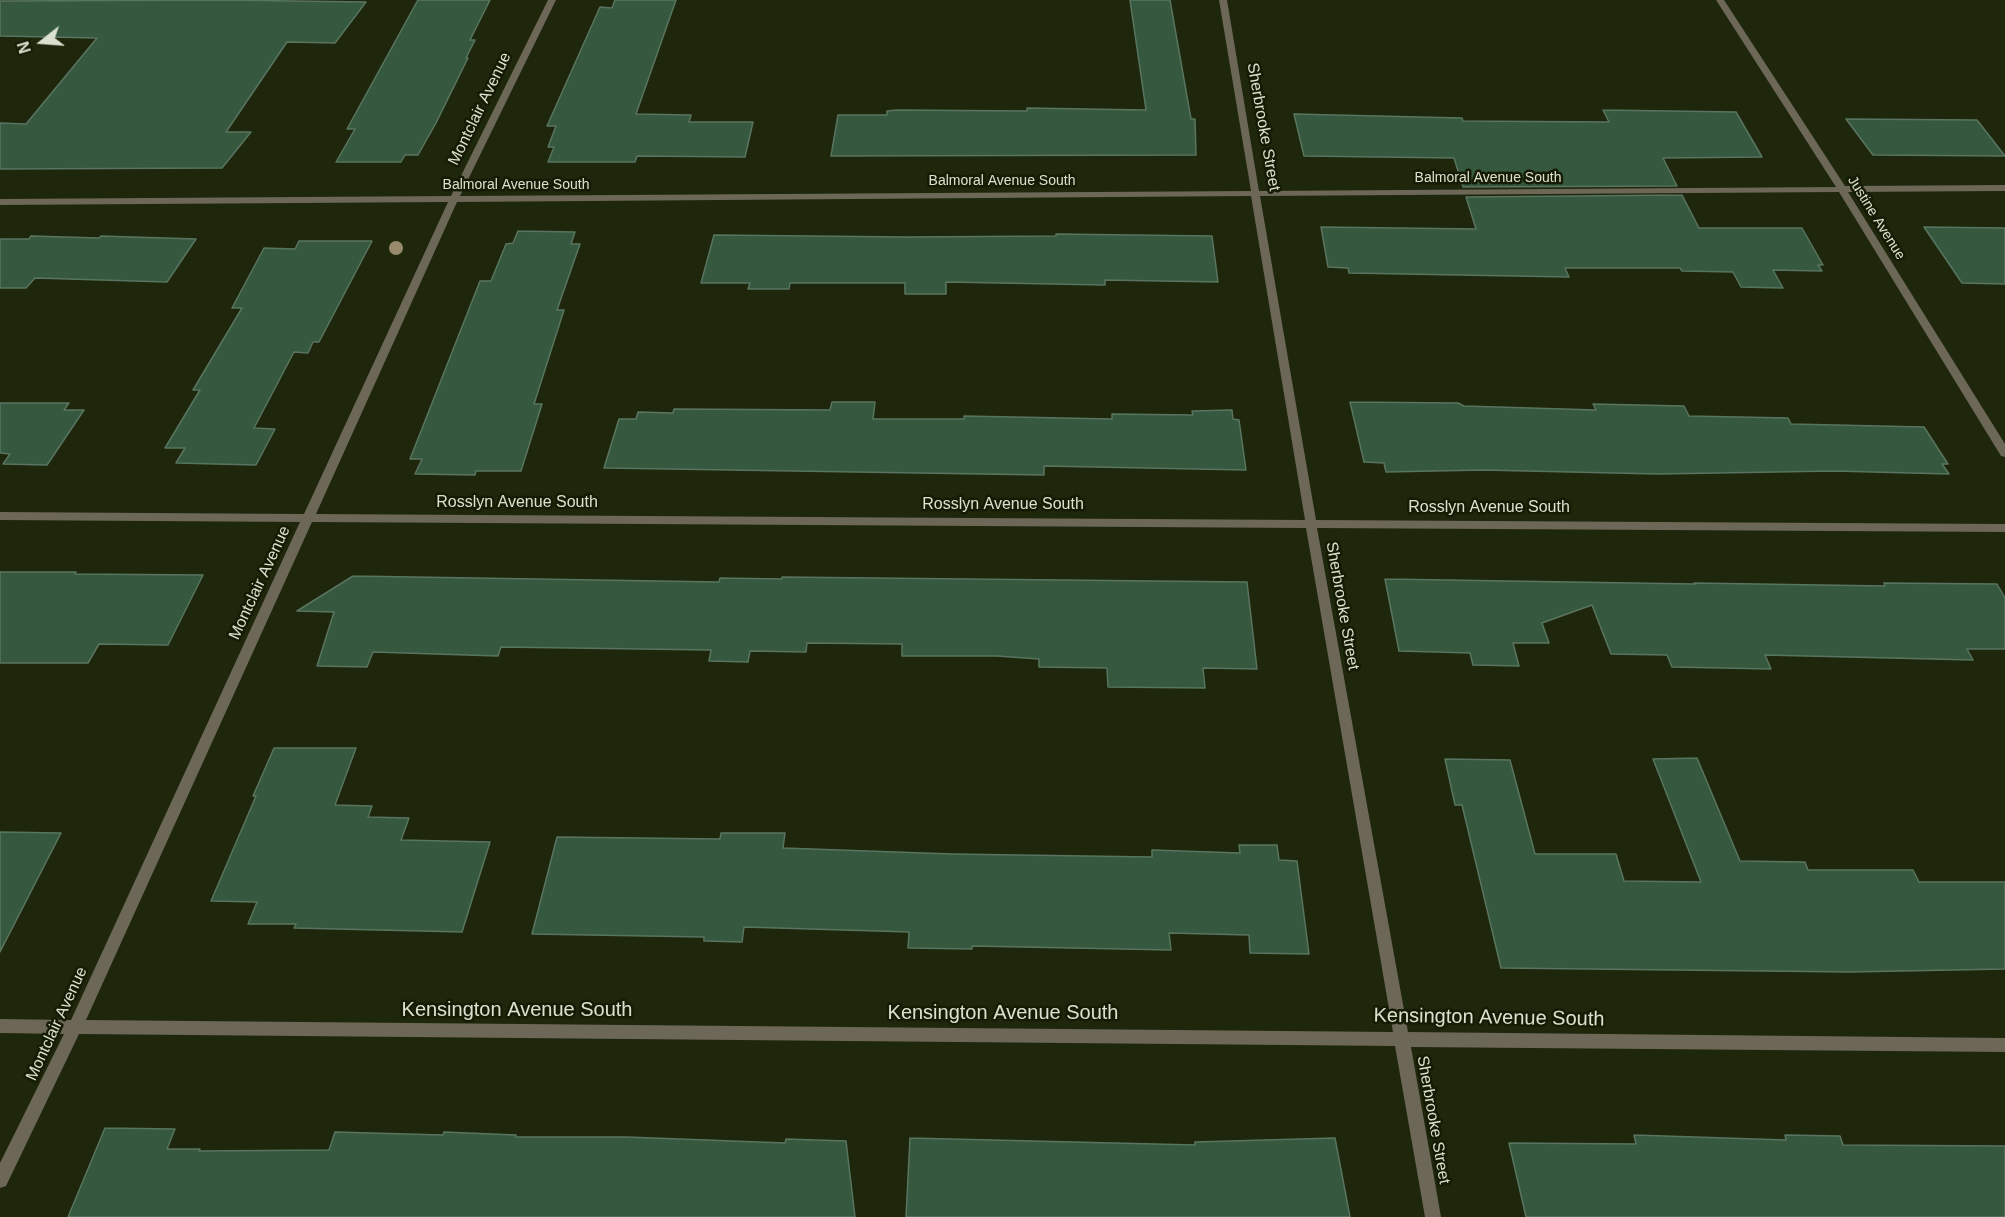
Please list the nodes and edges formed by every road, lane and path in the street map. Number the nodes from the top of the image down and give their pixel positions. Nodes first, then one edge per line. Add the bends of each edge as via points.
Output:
1 (552, 0) edge
2 (1224, 0) edge
3 (1720, 0) edge
4 (2005, 188) edge
5 (1842, 189) junction
6 (1257, 192) junction
7 (454, 199) junction
8 (0, 202) edge
9 (2005, 453) edge
10 (0, 516) edge
11 (308, 518) junction
12 (1311, 524) junction
13 (2005, 528) edge
14 (0, 1026) edge
15 (75, 1027) junction
16 (1402, 1038) junction
17 (2005, 1045) edge
18 (0, 1180) edge
19 (1433, 1217) edge

1 - 7 street, Montclair Avenue
2 - 6 street, Sherbrooke Street
3 - 5 street, Justine Avenue
4 - 5 street, Balmoral Avenue South
5 - 6 street, Balmoral Avenue South
5 - 9 street, Justine Avenue
6 - 7 street, Balmoral Avenue South
6 - 12 street, Sherbrooke Street
7 - 8 street, Balmoral Avenue South
7 - 11 street, Montclair Avenue
10 - 11 street, Rosslyn Avenue South
11 - 12 street, Rosslyn Avenue South
11 - 15 street, Montclair Avenue
12 - 13 street, Rosslyn Avenue South
12 - 16 street, Sherbrooke Street
14 - 15 street, Kensington Avenue South
15 - 16 street, Kensington Avenue South
15 - 18 street, Montclair Avenue
16 - 17 street, Kensington Avenue South
16 - 19 street, Sherbrooke Street

